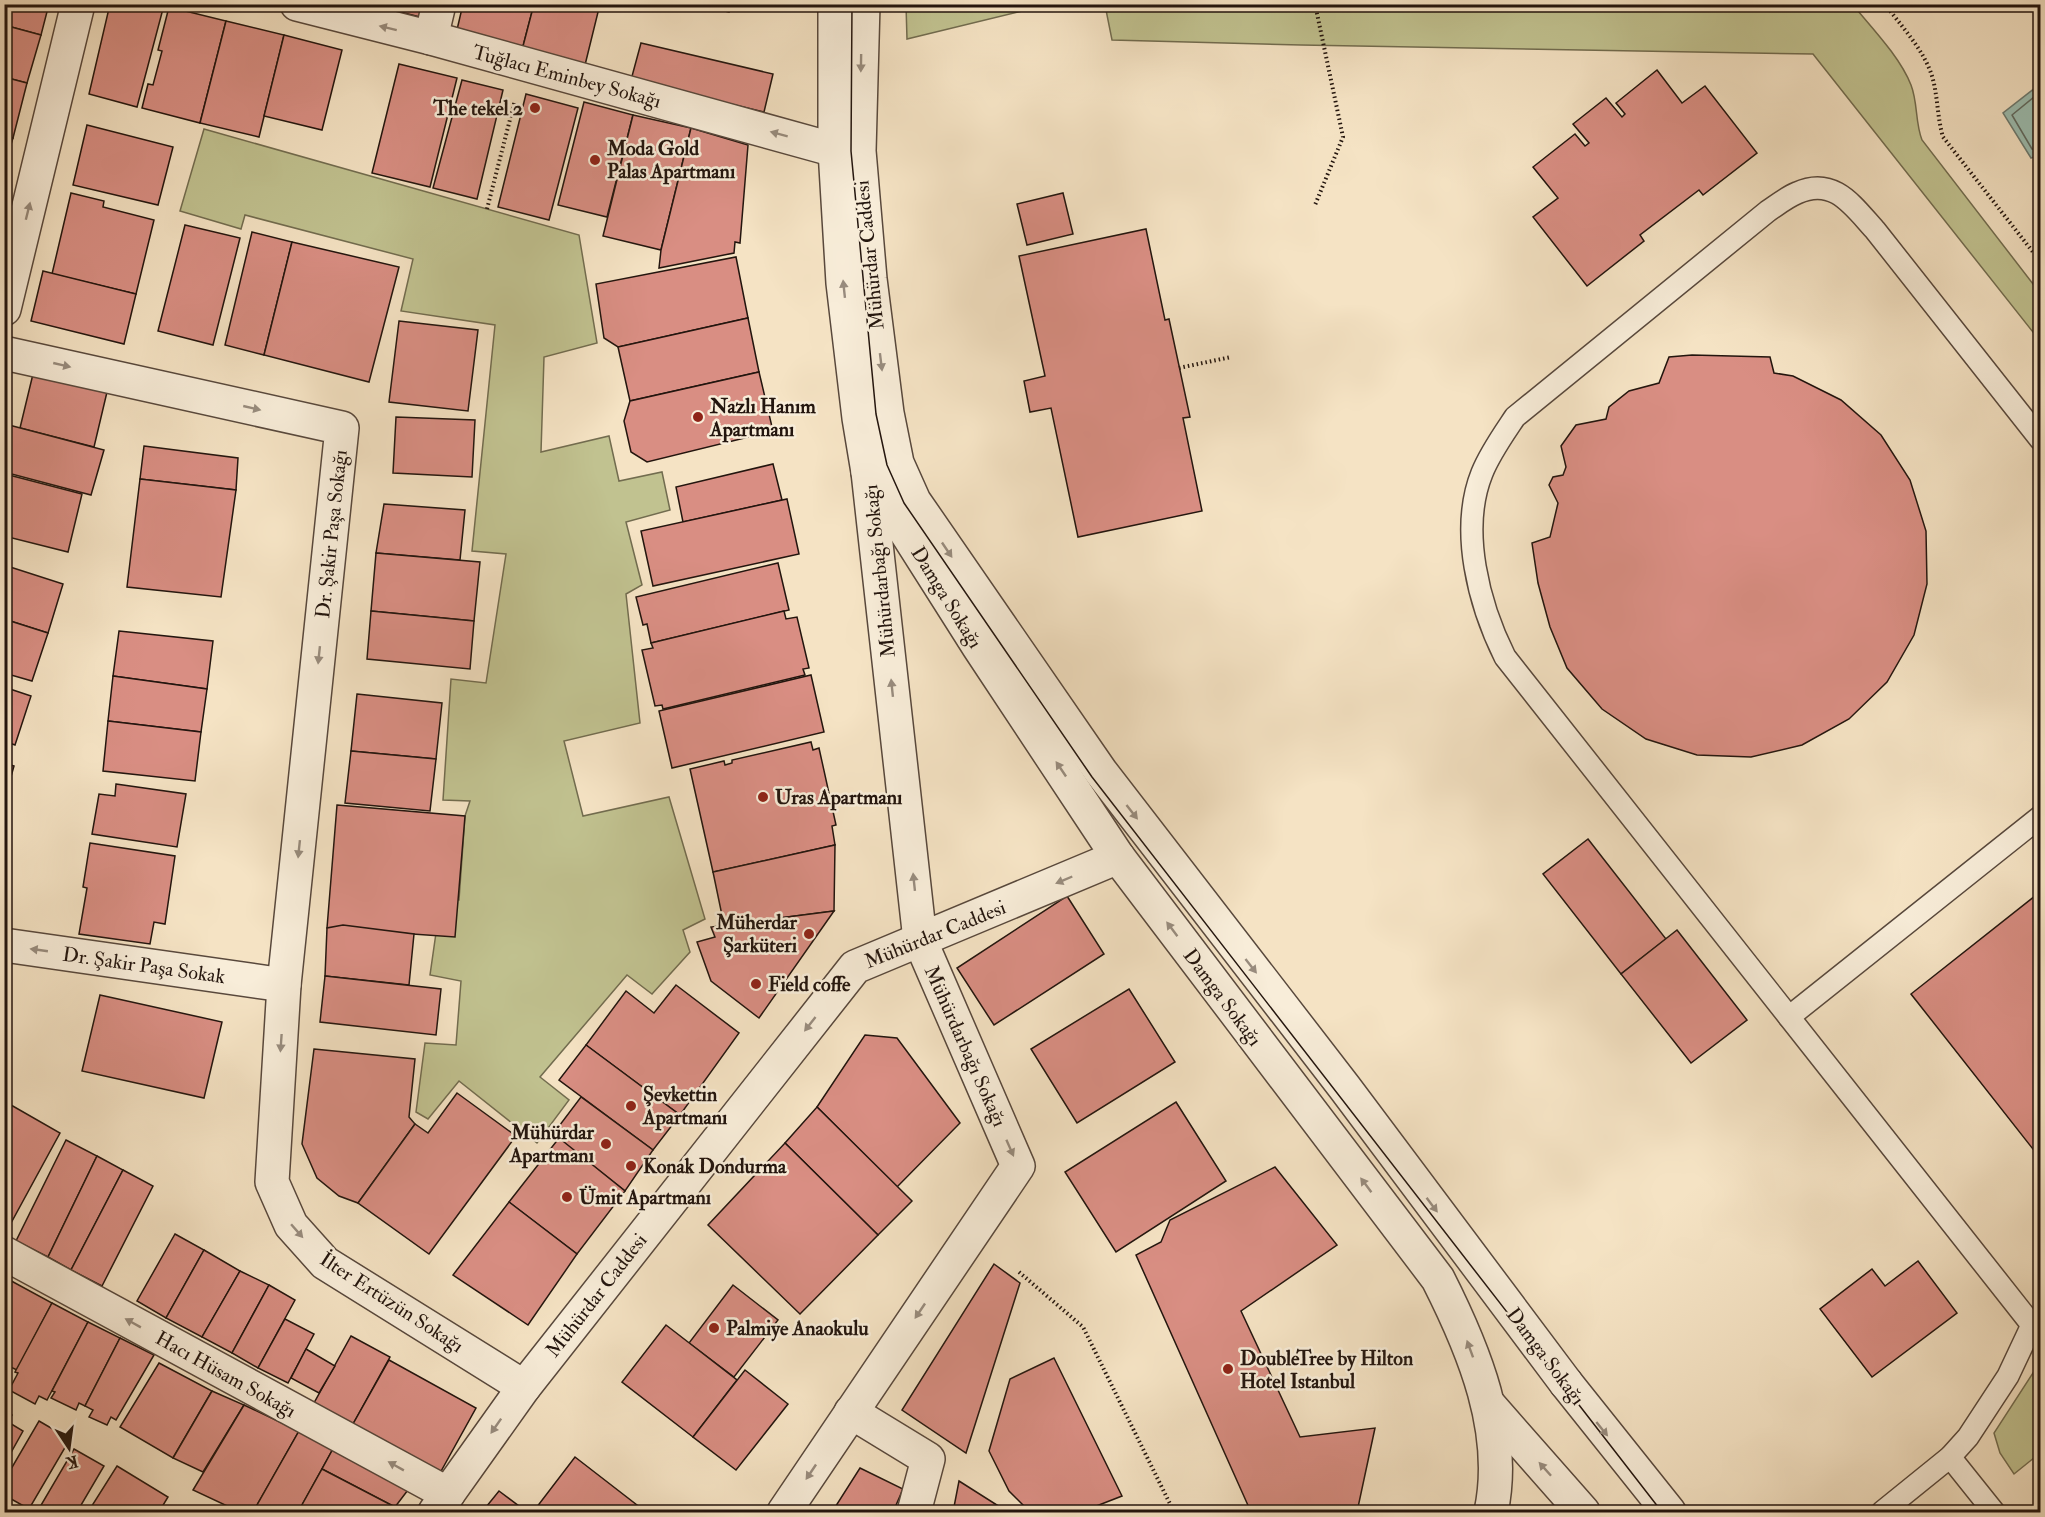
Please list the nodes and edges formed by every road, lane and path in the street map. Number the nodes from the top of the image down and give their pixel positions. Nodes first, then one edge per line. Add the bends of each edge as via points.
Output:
1 (78, 4) edge
2 (297, 4) edge
3 (439, 4) edge
4 (835, 4) edge
5 (863, 4) edge
6 (1315, 4) edge
7 (1885, 4) edge
8 (430, 38) junction
9 (524, 64) junction
10 (835, 150) junction
11 (1315, 205) dead end
12 (487, 209) dead end
13 (2040, 261) edge
14 (4, 309) edge
15 (4, 353) edge
16 (1231, 357) dead end
17 (1179, 368) dead end
18 (2040, 439) edge
19 (868, 472) junction
20 (914, 501) joint
21 (2040, 817) edge
22 (1118, 857) junction
23 (920, 940) junction
24 (4, 945) edge
25 (284, 985) junction
26 (1789, 1017) junction
27 (4, 1253) edge
28 (1019, 1272) dead end
29 (2036, 1322) edge
30 (524, 1387) junction
31 (1488, 1404) junction
32 (851, 1412) junction
33 (1950, 1457) junction
34 (441, 1503) edge
35 (784, 1512) edge
36 (914, 1512) edge
37 (1174, 1512) edge
38 (1491, 1512) edge
39 (1583, 1512) edge
40 (1669, 1512) edge
41 (1882, 1512) edge
42 (1994, 1512) edge

14 -> 1 street
8 -> 2 street, Tuğlacı Eminbey Sokağı
3 - 8 street
4 - 10 street, Mühürdar Caddesi
5 -> 20 street, Mühürdar Caddesi via 859,151 870,279 887,413 897,463
6 - 11 path via 1343,137
7 - 13 path via 1931,73 1943,137
8 - 9 street, Tuğlacı Eminbey Sokağı
10 -> 9 street, Tuğlacı Eminbey Sokağı
9 - 12 path
19 -> 10 street, Mühürdar Caddesi via 843,283
15 -> 25 street, Dr. Şakir Paşa Sokağı via 342,428
16 - 17 path
18 - 26 lane via 1875,230 1841,194 1815,189 1797,192 1768,211 1515,417 1482,474 1474,508 1473,547 1484,607 1505,657
22 -> 19 street, Damga Sokağı
23 -> 19 street, Mühürdarbağı Sokağı
20 -> 40 street, Damga Sokağı via 1101,772 1566,1383
21 - 26 lane
22 -> 23 street, Mühürdar Caddesi
31 -> 22 street, Damga Sokağı via 1459,1319 1438,1280
23 -> 30 street, Mühürdar Caddesi via 855,967
23 -> 32 street, Mühürdarbağı Sokağı via 1018,1166
25 -> 24 street, Dr. Şakir Paşa Sokak
25 -> 30 street, İlter Ertüzün Sokağı via 272,1182 291,1225 325,1263
26 - 29 lane
34 -> 27 street, Hacı Hüsam Sokağı
28 - 37 path via 1083,1327
29 - 33 lane via 1987,1412
30 -> 34 street, Mühürdar Caddesi
31 - 38 street via 1496,1454 1496,1491
39 -> 31 street, Damga Sokağı
32 -> 35 street, Mühürdarbağı Sokağı
32 - 36 street via 928,1460
33 - 41 lane
33 - 42 lane

